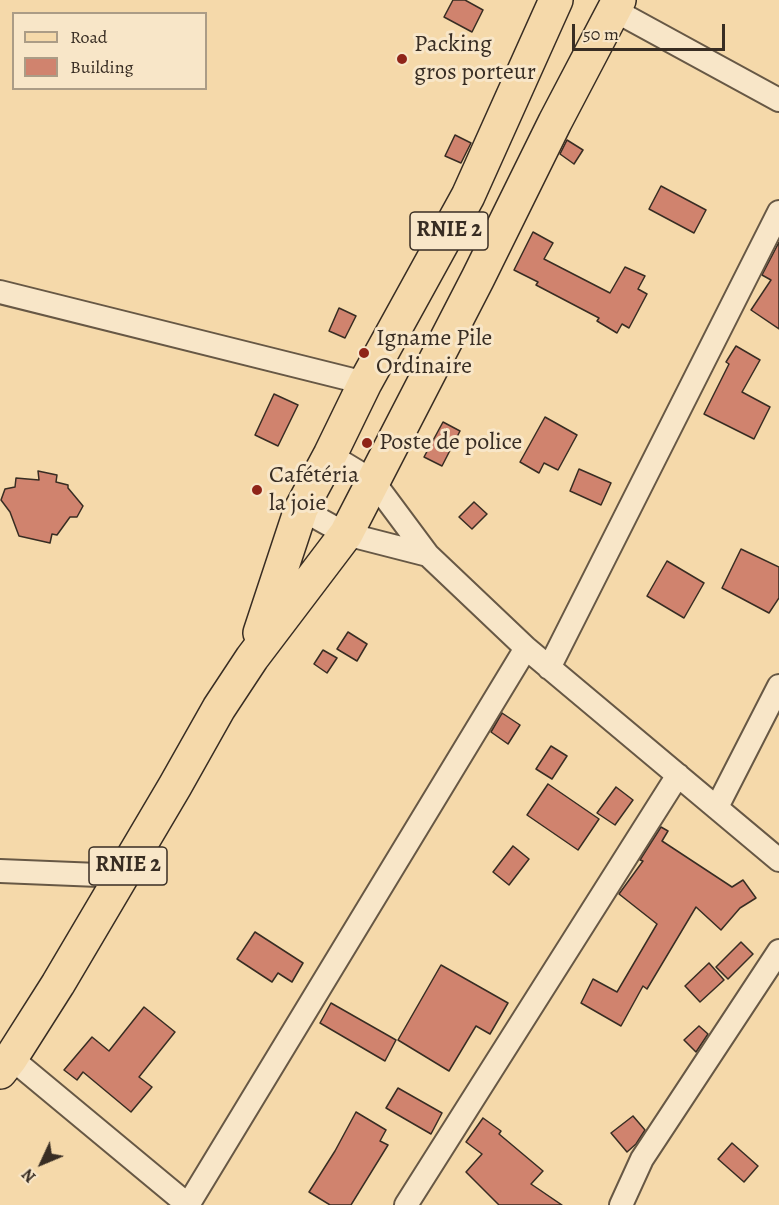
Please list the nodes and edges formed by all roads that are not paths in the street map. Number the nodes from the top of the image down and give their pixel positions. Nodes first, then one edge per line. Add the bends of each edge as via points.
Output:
1 (556, 0) edge
2 (617, 5) edge
3 (779, 100) edge
4 (779, 212) edge
5 (0, 292) edge
6 (365, 383) junction
7 (330, 455) junction
8 (373, 481) junction
9 (300, 510) junction
10 (346, 534) junction
11 (429, 555) junction
12 (526, 648) junction
13 (252, 658) junction
14 (549, 668) junction
15 (779, 686) edge
16 (678, 775) junction
17 (717, 807) junction
18 (779, 860) edge
19 (0, 871) edge
20 (123, 876) junction
21 (779, 951) edge
22 (6, 1065) edge
23 (188, 1205) edge
24 (406, 1205) edge
25 (621, 1205) edge

1 - 6 main road, RNIE 2 via 468,196
2 - 3 street
2 - 8 main road, RNIE 2
4 - 14 street
5 - 6 street
6 - 7 main road, RNIE 2
7 - 8 street
7 - 9 main road, RNIE 2
8 - 10 main road, RNIE 2
8 - 11 street
9 - 10 street
9 - 13 main road, RNIE 2
10 - 11 street
10 - 13 main road, RNIE 2
11 - 12 street
12 - 14 street
12 - 23 street
13 - 20 main road, RNIE 2 via 197,745
14 - 16 street
15 - 17 street
16 - 17 street
16 - 24 street
17 - 18 street
19 - 20 street
20 - 22 main road, RNIE 2
21 - 25 street via 642,1159
22 - 23 street

